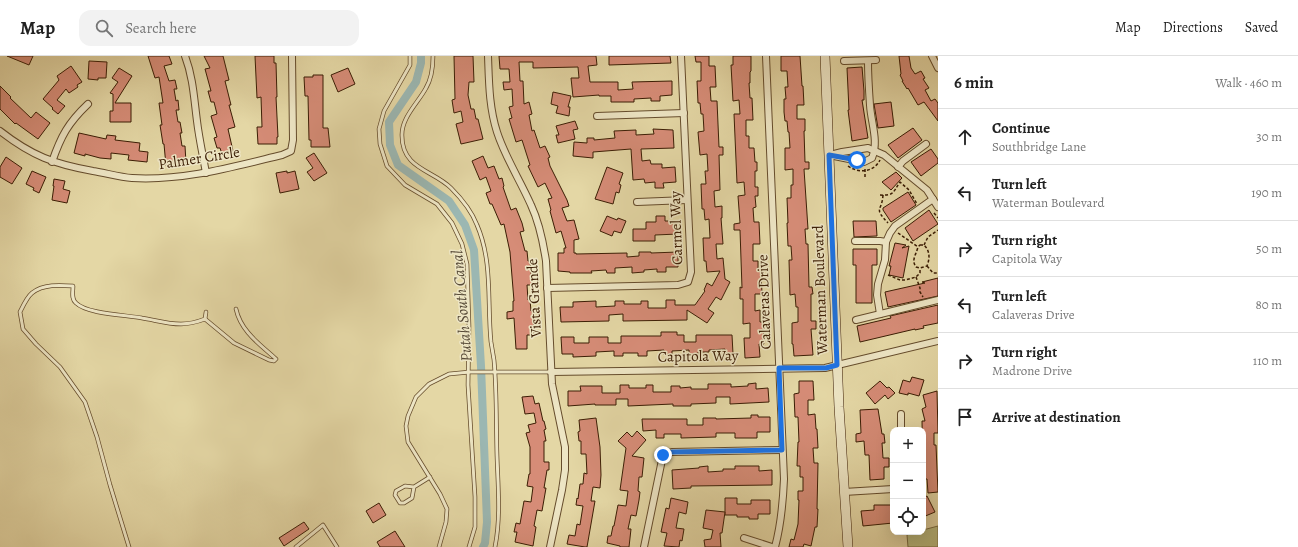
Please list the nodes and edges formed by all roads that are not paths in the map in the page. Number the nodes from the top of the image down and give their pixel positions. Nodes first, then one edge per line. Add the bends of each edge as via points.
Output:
1 (185, 56) edge
2 (292, 56) edge
3 (410, 56) edge
4 (433, 56) edge
5 (488, 56) edge
6 (682, 56) edge
7 (766, 56) edge
8 (825, 56) edge
9 (932, 56) edge
10 (876, 60) dead end
11 (868, 61) junction
12 (844, 62) dead end
13 (938, 68) edge
14 (88, 104) dead end
15 (684, 113) junction
16 (597, 116) dead end
17 (0, 131) edge
18 (926, 144) dead end
19 (875, 151) junction
20 (829, 155) junction
21 (52, 162) junction
22 (898, 167) junction
23 (206, 173) junction
24 (688, 200) junction
25 (933, 200) junction
26 (637, 202) dead end
27 (938, 207) edge
28 (855, 241) dead end
29 (886, 242) junction
30 (547, 288) junction
31 (938, 300) edge
32 (236, 310) dead end
33 (206, 312) dead end
34 (880, 314) junction
35 (205, 319) junction
36 (856, 320) dead end
37 (938, 341) edge
38 (837, 365) junction
39 (779, 368) junction
40 (492, 372) junction
41 (551, 372) junction
42 (469, 373) junction
43 (901, 414) dead end
44 (901, 427) edge
45 (782, 450) junction
46 (430, 477) junction
47 (414, 487) junction
48 (890, 489) edge
49 (844, 492) junction
50 (744, 538) dead end
51 (129, 547) edge
52 (296, 547) edge
53 (337, 547) edge
54 (439, 547) edge
55 (469, 547) edge
56 (495, 547) edge
57 (550, 547) edge
58 (644, 547) edge
59 (774, 547) edge
60 (848, 547) edge

1 - 23 street via 190,68
2 - 23 street, Palmer Circle via 291,151
3 - 42 lane via 410,65 384,112 379,129 380,144 387,166 405,185 437,204 452,223 462,244 466,264
4 - 40 lane via 432,72 427,87 403,125 404,151 413,164 451,188 477,224 485,245 488,265
5 - 30 street, Vista Grande via 491,111 505,152 538,222 544,244
6 - 15 street, Carmel Way
7 - 39 street, Calaveras Drive
8 - 20 main road, Waterman Boulevard
9 - 13 street
10 - 11 street
11 - 12 street
11 - 19 street
14 - 21 street via 67,127
15 - 16 street
15 - 24 street, Carmel Way
17 - 21 street, Palmer Circle via 17,144
18 - 22 street
19 - 20 street via 868,148
19 - 20 street via 872,158 864,162
19 - 22 street
20 - 38 main road, Waterman Boulevard
21 - 23 street, Palmer Circle via 131,178
22 - 25 street via 926,190
24 - 26 street
24 - 30 street, Carmel Way via 688,282 678,286
25 - 27 street
25 - 29 street via 895,226
28 - 29 street
29 - 34 street via 885,260 878,284
30 - 41 street, Vista Grande
31 - 34 street
32 - 35 lane via 251,337 276,359 274,361 234,343
33 - 35 lane
34 - 36 street
35 - 51 lane via 191,324 165,323 85,309 75,302 73,286 59,285 41,288 31,293 20,312 23,329 60,367 85,402
37 - 38 street, Capitola Way
38 - 39 street, Capitola Way via 826,368
38 - 49 main road, Waterman Boulevard
39 - 41 street, Capitola Way
39 - 45 street, Calaveras Drive
40 - 41 lane
40 - 42 lane
40 - 56 lane via 499,508
41 - 57 street, Vista Grande via 553,394 565,447 565,470
42 - 46 lane via 448,374 429,384 416,397 408,416 408,442
42 - 55 lane via 475,527
43 - 44 street
45 - 58 street via 672,452 663,455
45 - 59 street, Calaveras Drive via 783,501 779,532
46 - 47 lane
46 - 54 lane via 446,509 446,522
47 - 47 lane via 412,498 404,504 400,503 395,495 396,491 404,486
48 - 49 street
49 - 60 main road, Waterman Boulevard
50 - 59 street
52 - 53 lane via 323,525

